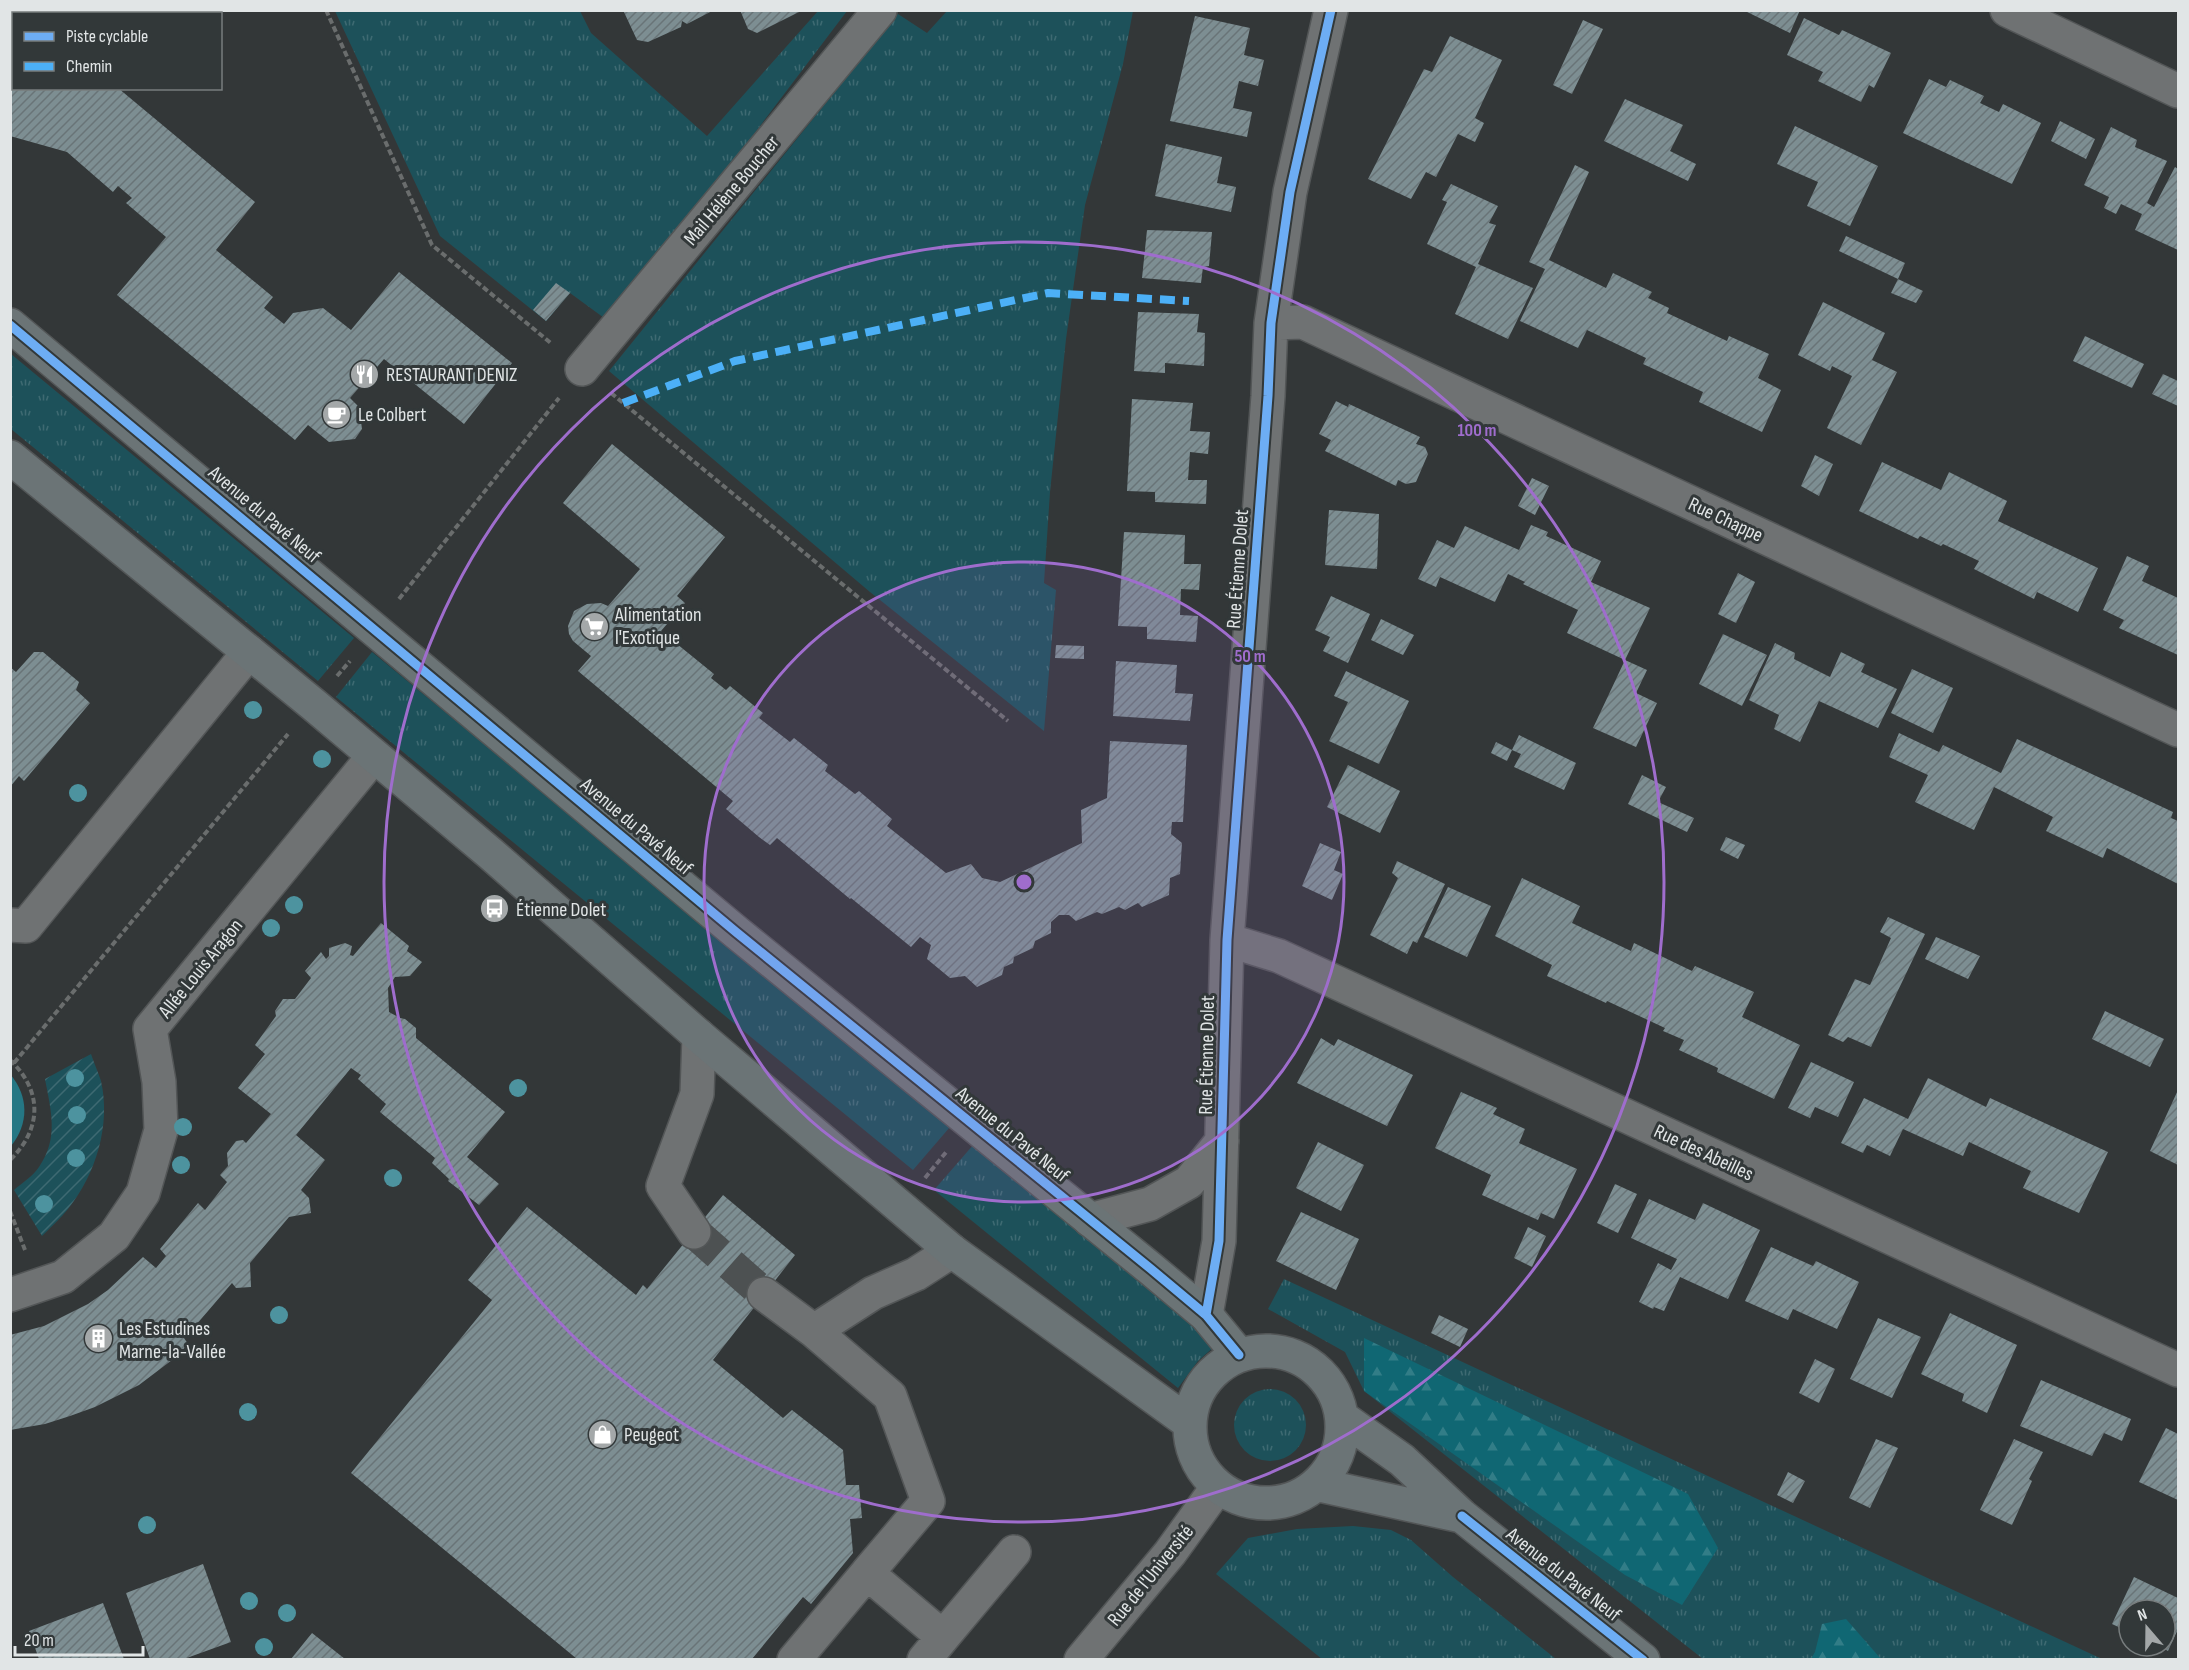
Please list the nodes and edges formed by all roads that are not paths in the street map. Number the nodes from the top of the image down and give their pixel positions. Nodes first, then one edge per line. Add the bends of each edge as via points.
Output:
1 (880, 10) edge
2 (1331, 10) edge
3 (2007, 10) edge
4 (2178, 91) edge
5 (1271, 323) junction
6 (10, 325) edge
7 (582, 369) road end
8 (10, 457) edge
9 (249, 652) junction
10 (2178, 730) edge
11 (373, 757) junction
12 (10, 925) edge
13 (1227, 940) junction
14 (699, 1036) junction
15 (1222, 1141) junction
16 (1090, 1220) junction
17 (694, 1232) tunnel mouth
18 (952, 1251) junction
19 (764, 1294) tunnel mouth
20 (10, 1295) edge
21 (1206, 1315) junction
22 (814, 1331) junction
23 (1239, 1354) junction
24 (2178, 1371) edge
25 (1344, 1419) junction
26 (1188, 1422) junction
27 (1319, 1485) junction
28 (1217, 1488) junction
29 (1462, 1516) junction
30 (1014, 1552) dead end
31 (867, 1574) junction
32 (933, 1648) edge
33 (794, 1659) edge
34 (1081, 1659) edge
35 (1643, 1659) edge

1 - 7 street, Mail Hélène Boucher
2 - 5 street, Rue Étienne Dolet via 1290,192
3 - 4 street
5 - 10 street, Rue Chappe via 1303,322
5 - 13 street, Rue Étienne Dolet
6 - 16 main road, Avenue du Pavé Neuf via 736,932
8 - 9 main road
9 - 11 main road
9 - 12 street via 26,926
11 - 14 main road via 491,854
11 - 20 street, Allée Louis Aragon via 150,1029 159,1082 161,1130 143,1193 114,1236 63,1276
13 - 15 street, Rue Étienne Dolet
13 - 24 street, Rue des Abeilles via 1279,956
14 - 17 street via 697,1094 663,1186
14 - 18 main road
15 - 16 street, Rue Étienne Dolet via 1189,1182 1150,1204
15 - 21 street, Rue Étienne Dolet via 1219,1241
16 - 21 main road, Avenue du Pavé Neuf
18 - 22 street via 916,1274 873,1293
18 - 26 main road
19 - 22 street
21 - 23 main road, Avenue du Pavé Neuf
22 - 31 street via 890,1396 928,1501
23 - 25 main road via 1270,1349 1300,1357 1329,1381
23 - 26 main road via 1202,1384
25 - 27 main road via 1341,1450
25 - 29 main road, Avenue du Pavé Neuf via 1402,1460
26 - 28 main road via 1195,1460
27 - 28 main road via 1287,1502 1256,1504
27 - 29 main road, Avenue du Pavé Neuf
28 - 34 street, Rue de l'Université via 1170,1553
29 - 35 main road, Avenue du Pavé Neuf
30 - 32 street
31 - 32 street
31 - 33 street

